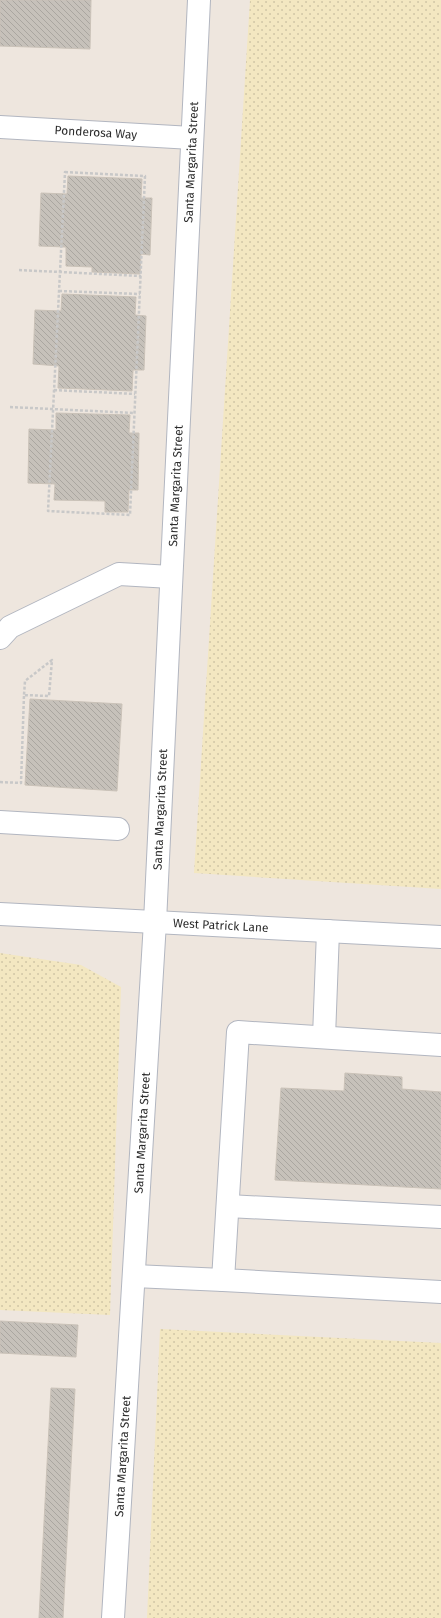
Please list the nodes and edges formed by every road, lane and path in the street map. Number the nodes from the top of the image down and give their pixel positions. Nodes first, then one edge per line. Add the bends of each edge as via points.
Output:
1 (199, 0) edge
2 (0, 127) edge
3 (192, 138) junction
4 (19, 270) dead end
5 (60, 272) junction
6 (141, 276) junction
7 (59, 291) junction
8 (140, 294) junction
9 (54, 390) junction
10 (135, 394) junction
11 (10, 407) dead end
12 (53, 410) junction
13 (134, 413) junction
14 (171, 577) junction
15 (0, 638) edge
16 (24, 695) junction
17 (0, 782) edge
18 (0, 822) edge
19 (118, 829) dead end
20 (0, 914) edge
21 (155, 922) junction
22 (328, 931) junction
23 (441, 937) edge
24 (324, 1037) junction
25 (441, 1045) edge
26 (228, 1206) junction
27 (441, 1217) edge
28 (134, 1276) junction
29 (223, 1280) junction
30 (441, 1292) edge
31 (114, 1618) edge

1 - 3 street, Santa Margarita Street
2 - 3 street, Ponderosa Way
3 - 14 street, Santa Margarita Street
4 - 5 path
5 - 6 path
5 - 6 path via 65,172 145,176
5 - 7 path
6 - 8 path
7 - 8 path
7 - 9 path
8 - 10 path
9 - 10 path
9 - 12 path
10 - 13 path
11 - 12 path
12 - 13 path
12 - 13 path via 48,511 130,515
14 - 15 street via 119,574 10,627
14 - 21 street, Santa Margarita Street
16 - 16 path via 49,696 52,660 25,681
16 - 17 path via 21,783
18 - 19 street
20 - 21 street, West Patrick Lane
21 - 22 street, West Patrick Lane
21 - 28 street, Santa Margarita Street
22 - 23 street, West Patrick Lane
22 - 24 street
24 - 25 street
24 - 26 street via 238,1032
26 - 27 street
26 - 29 street
28 - 29 street
28 - 31 street, Santa Margarita Street
29 - 30 street

